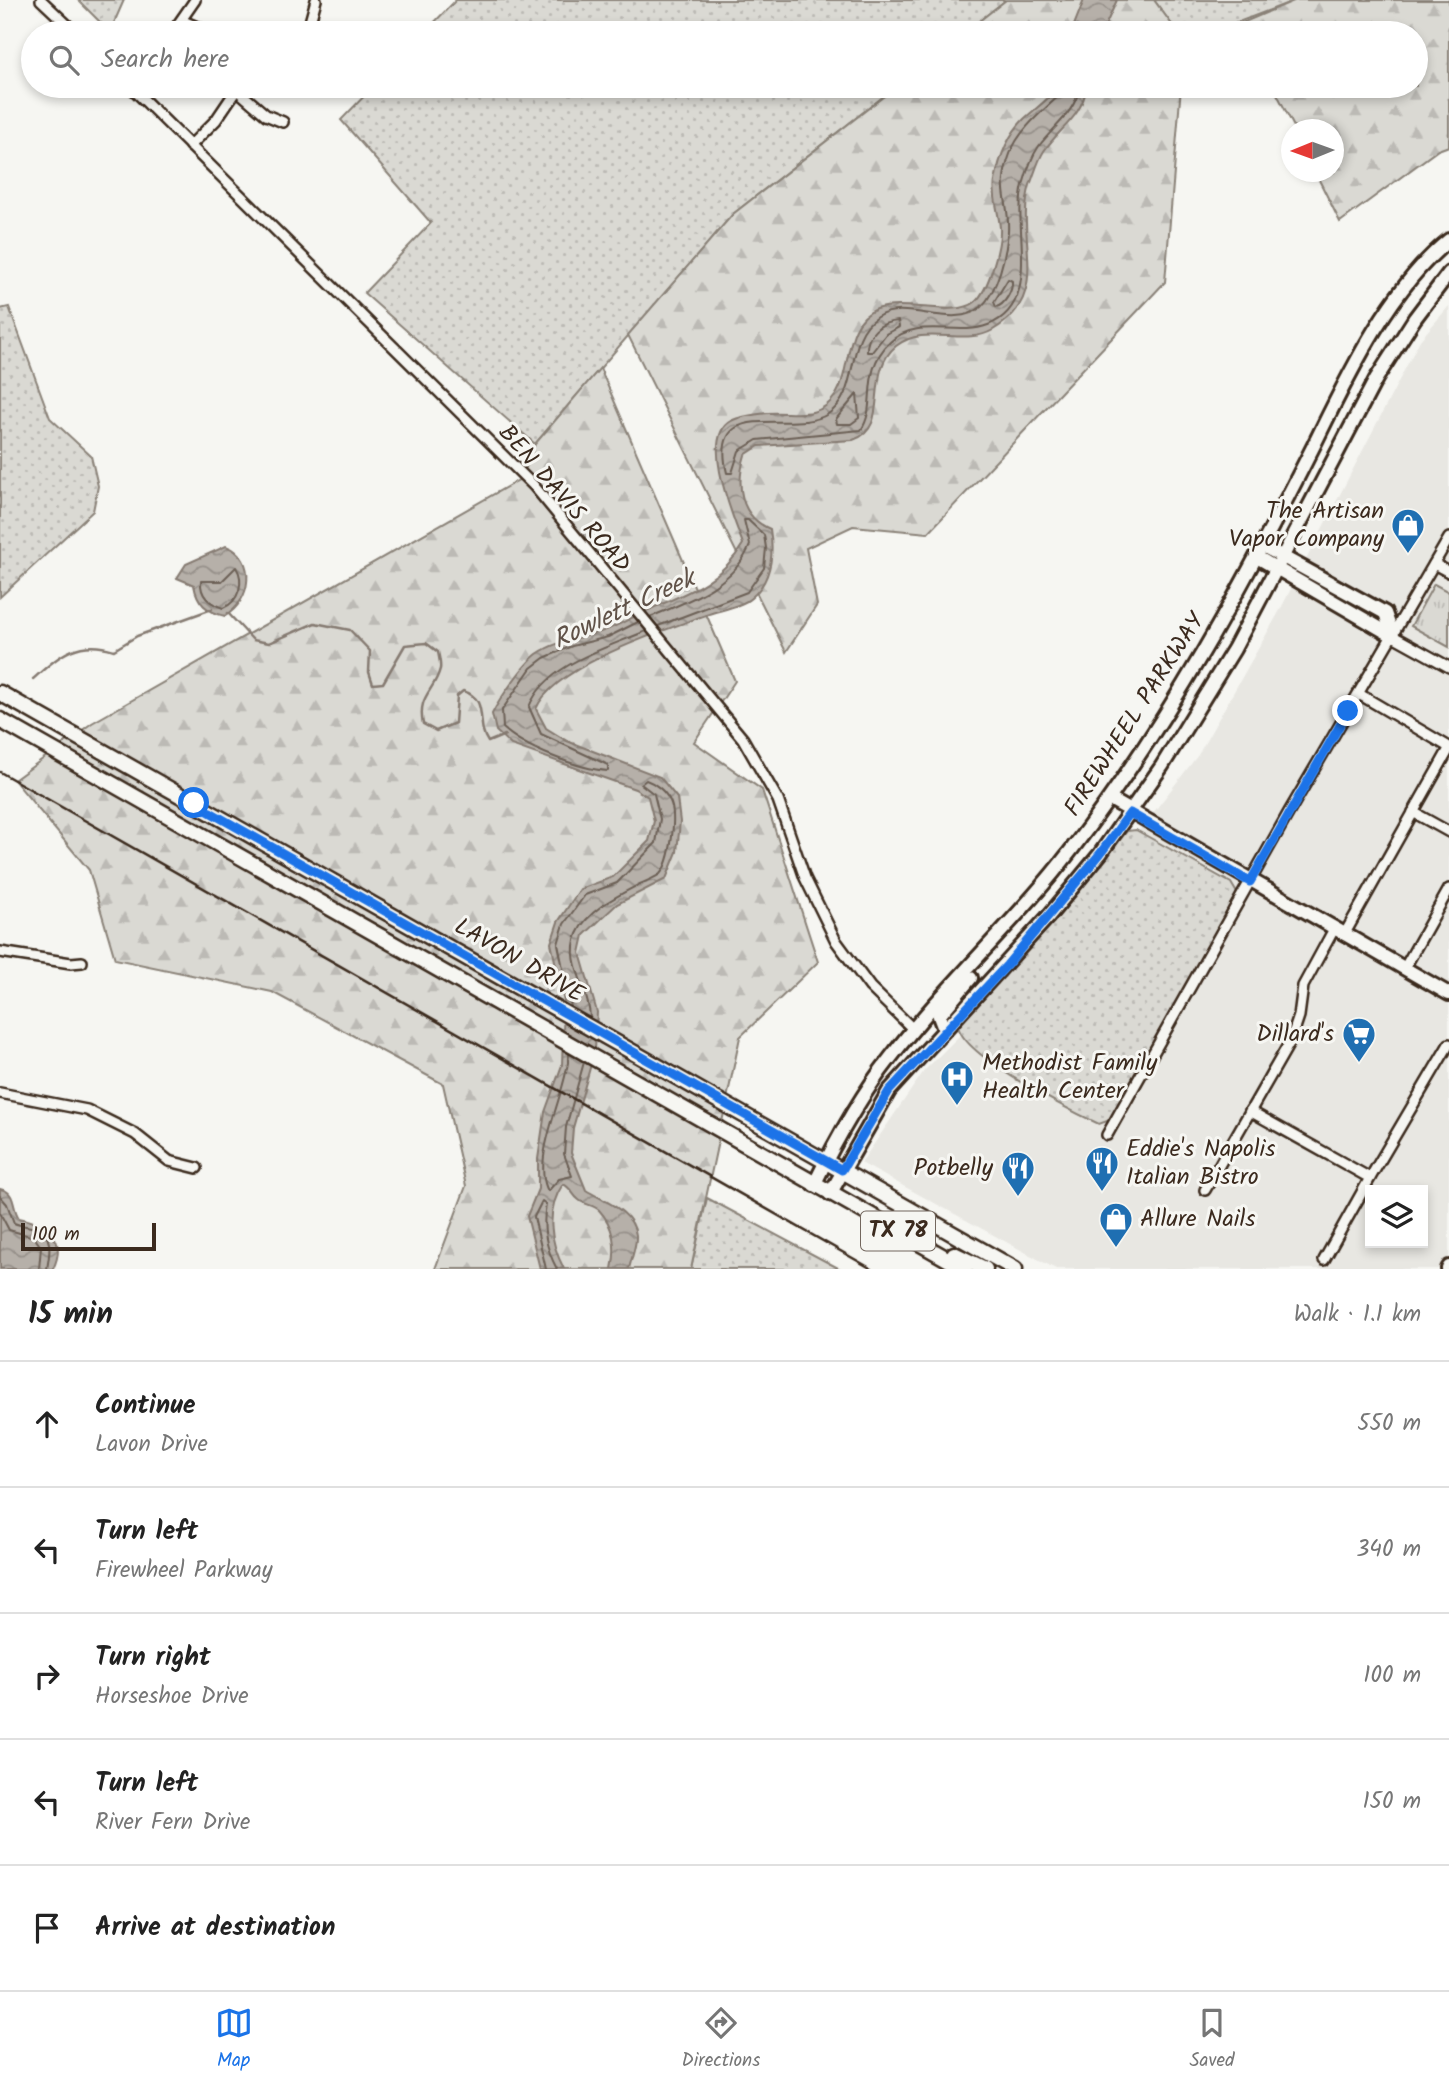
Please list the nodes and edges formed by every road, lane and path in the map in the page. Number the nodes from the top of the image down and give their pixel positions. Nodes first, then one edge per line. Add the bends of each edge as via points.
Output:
1 (41, 0) edge
2 (195, 0) edge
3 (316, 0) edge
4 (63, 21) edge
5 (183, 21) edge
6 (310, 21) edge
7 (142, 98) edge
8 (231, 98) edge
9 (248, 98) edge
10 (283, 122) dead end
11 (190, 146) junction
12 (1446, 248) edge
13 (1449, 273) edge
14 (1449, 538) edge
15 (1261, 552) junction
16 (1280, 563) junction
17 (1434, 564) junction
18 (1449, 572) edge
19 (1393, 636) junction
20 (1449, 667) edge
21 (0, 693) edge
22 (1359, 694) junction
23 (0, 720) edge
24 (1449, 748) edge
25 (1110, 799) junction
26 (1413, 812) junction
27 (1130, 813) junction
28 (1449, 832) edge
29 (1250, 882) junction
30 (1449, 889) edge
31 (1024, 908) junction
32 (1339, 932) junction
33 (0, 952) edge
34 (82, 962) dead end
35 (1404, 969) junction
36 (1449, 994) edge
37 (913, 1028) junction
38 (944, 1029) junction
39 (1449, 1044) edge
40 (0, 1093) edge
41 (1250, 1111) junction
42 (1107, 1135) dead end
43 (826, 1161) junction
44 (197, 1167) dead end
45 (842, 1170) junction
46 (1370, 1178) junction
47 (814, 1185) junction
48 (1205, 1190) dead end
49 (830, 1194) junction
50 (932, 1251) junction
51 (1324, 1260) dead end
52 (965, 1269) edge
53 (985, 1269) edge
54 (1015, 1269) edge

1 - 4 street
2 - 5 street
3 - 6 street
7 - 11 street, BEN DAVIS ROAD
8 - 11 street
9 - 10 street via 266,115
11 - 37 street, BEN DAVIS ROAD via 534,486 743,739 770,783 805,878 836,941 870,987
12 - 15 main road, FIREWHEEL PARKWAY via 1406,285 1372,337
13 - 16 main road, FIREWHEEL PARKWAY via 1376,379
14 - 17 street
15 - 16 main road
15 - 25 main road, FIREWHEEL PARKWAY via 1179,695
16 - 19 main road via 1385,613
16 - 27 main road, FIREWHEEL PARKWAY via 1207,695
17 - 18 street
17 - 19 street
19 - 20 street
19 - 22 street
21 - 43 main road, LAVON DRIVE / TX 78
22 - 24 street
22 - 29 street
23 - 47 main road, LAVON DRIVE / TX 78
24 - 26 street
25 - 27 main road
25 - 31 main road, FIREWHEEL PARKWAY
26 - 28 street
26 - 32 street
27 - 29 main road
27 - 38 main road, FIREWHEEL PARKWAY via 1007,965
29 - 32 main road
29 - 42 street
30 - 35 street
31 - 37 main road, FIREWHEEL PARKWAY
31 - 38 main road via 1003,942 939,1016
32 - 35 main road
32 - 41 street via 1303,986 1290,1040
33 - 34 street
35 - 36 main road
37 - 43 main road, FIREWHEEL PARKWAY via 866,1090
38 - 45 main road, FIREWHEEL PARKWAY via 889,1091
39 - 46 street
40 - 44 street via 87,1110 135,1134 169,1161
41 - 46 street
41 - 48 street
43 - 45 main road, LAVON DRIVE / TX 78
43 - 47 main road, FIREWHEEL PARKWAY
45 - 49 main road, FIREWHEEL PARKWAY
45 - 54 main road, LAVON DRIVE / TX 78
46 - 51 street
47 - 49 main road, LAVON DRIVE / TX 78
49 - 50 main road, LAVON DRIVE / TX 78
50 - 52 main road, LAVON DRIVE / TX 78
50 - 53 main road via 954,1254

